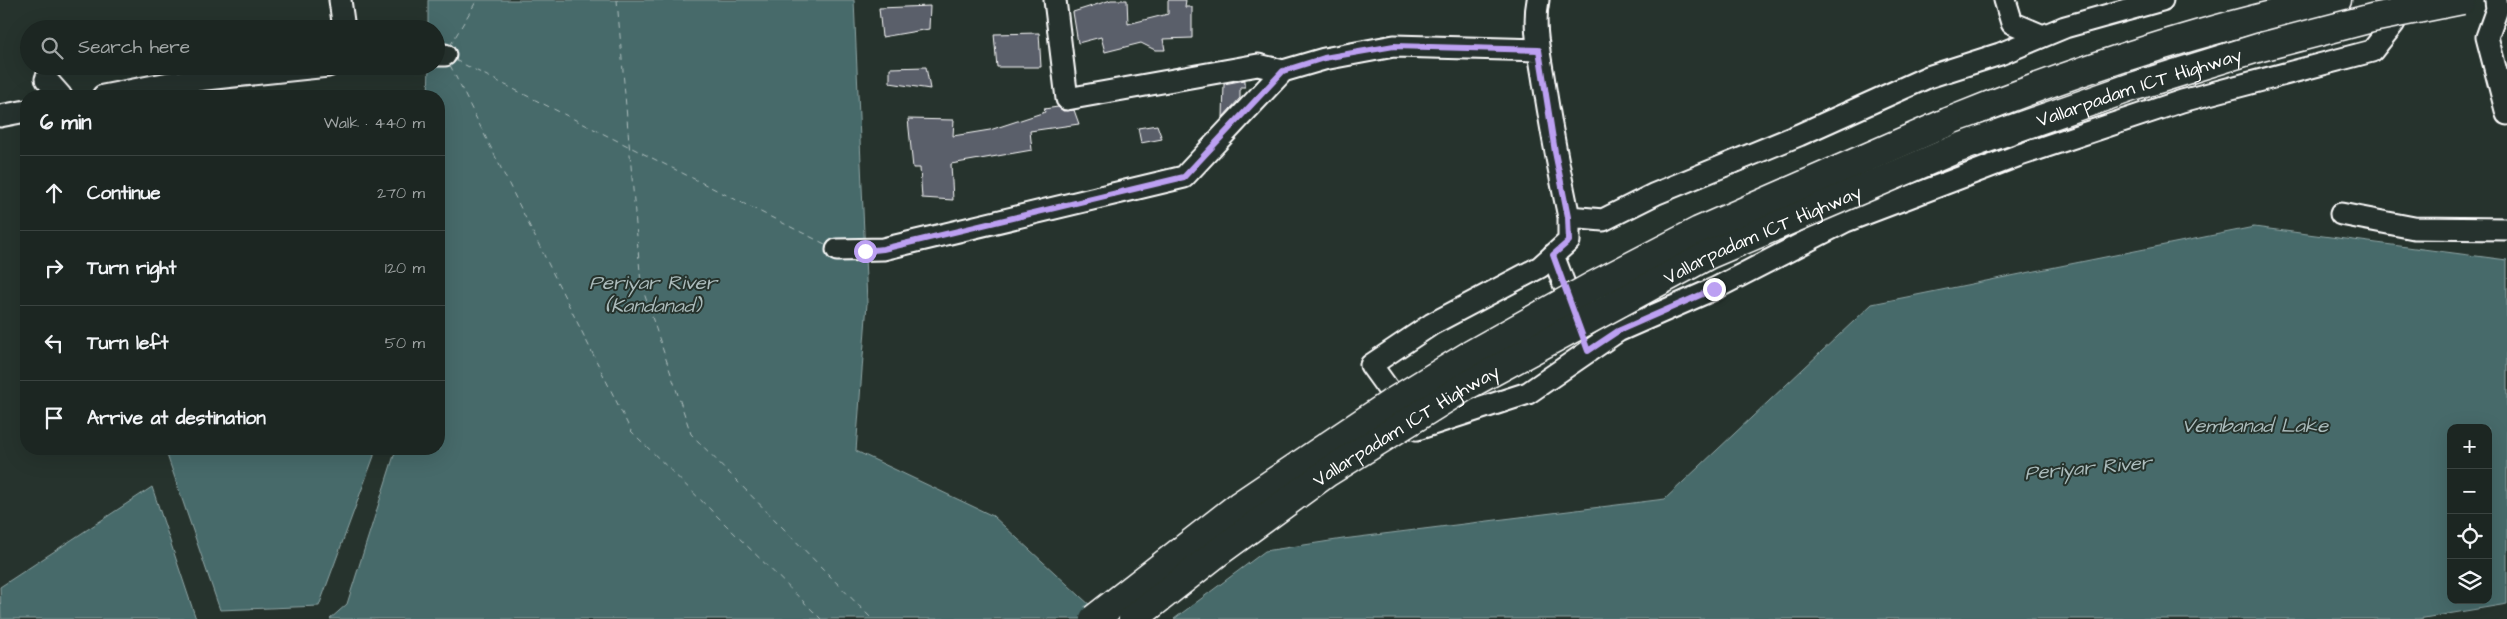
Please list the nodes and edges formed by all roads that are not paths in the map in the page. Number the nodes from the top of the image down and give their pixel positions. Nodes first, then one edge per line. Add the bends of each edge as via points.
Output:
1 (340, 0) edge
2 (1054, 0) edge
3 (1538, 0) edge
4 (2005, 0) edge
5 (2162, 0) edge
6 (2337, 0) edge
7 (2391, 0) edge
8 (2462, 0) edge
9 (2496, 0) edge
10 (343, 20) edge
11 (2043, 36) junction
12 (1539, 50) junction
13 (1283, 71) junction
14 (244, 75) edge
15 (46, 79) dead end
16 (56, 90) edge
17 (133, 90) edge
18 (20, 112) edge
19 (2507, 114) edge
20 (0, 116) edge
21 (2341, 214) dead end
22 (1568, 217) junction
23 (2507, 229) edge
24 (837, 250) dead end
25 (1553, 255) junction
26 (1588, 351) junction
27 (1094, 619) edge
28 (1133, 619) edge

1 - 10 street
2 - 13 street via 1067,99 1258,65
3 - 12 street via 1535,15
4 - 11 street via 2012,23
5 - 11 street
6 - 27 highway, Vallarpadam ICT Highway, bridge via 2235,23 2029,89 1699,231 1593,286 1390,404 1240,505
7 - 26 street via 2394,23 2372,51 2182,101 2017,156 1846,221 1714,289 1618,331
8 - 28 highway, Vallarpadam ICT Highway, bridge via 2307,35 2132,87 1956,149 1708,255 1466,386 1328,472
9 - 19 street via 2497,10 2487,37
11 - 22 street via 2000,54 1928,77 1655,194 1603,220
12 - 13 street via 1394,46 1324,58
12 - 22 street
13 - 24 street via 1184,177 883,249
14 - 17 street
15 - 16 street
18 - 20 street
21 - 23 street via 2414,228
22 - 25 street via 1569,241
25 - 26 street
25 - 26 street via 1540,267 1432,324 1371,365 1417,430 1528,393

